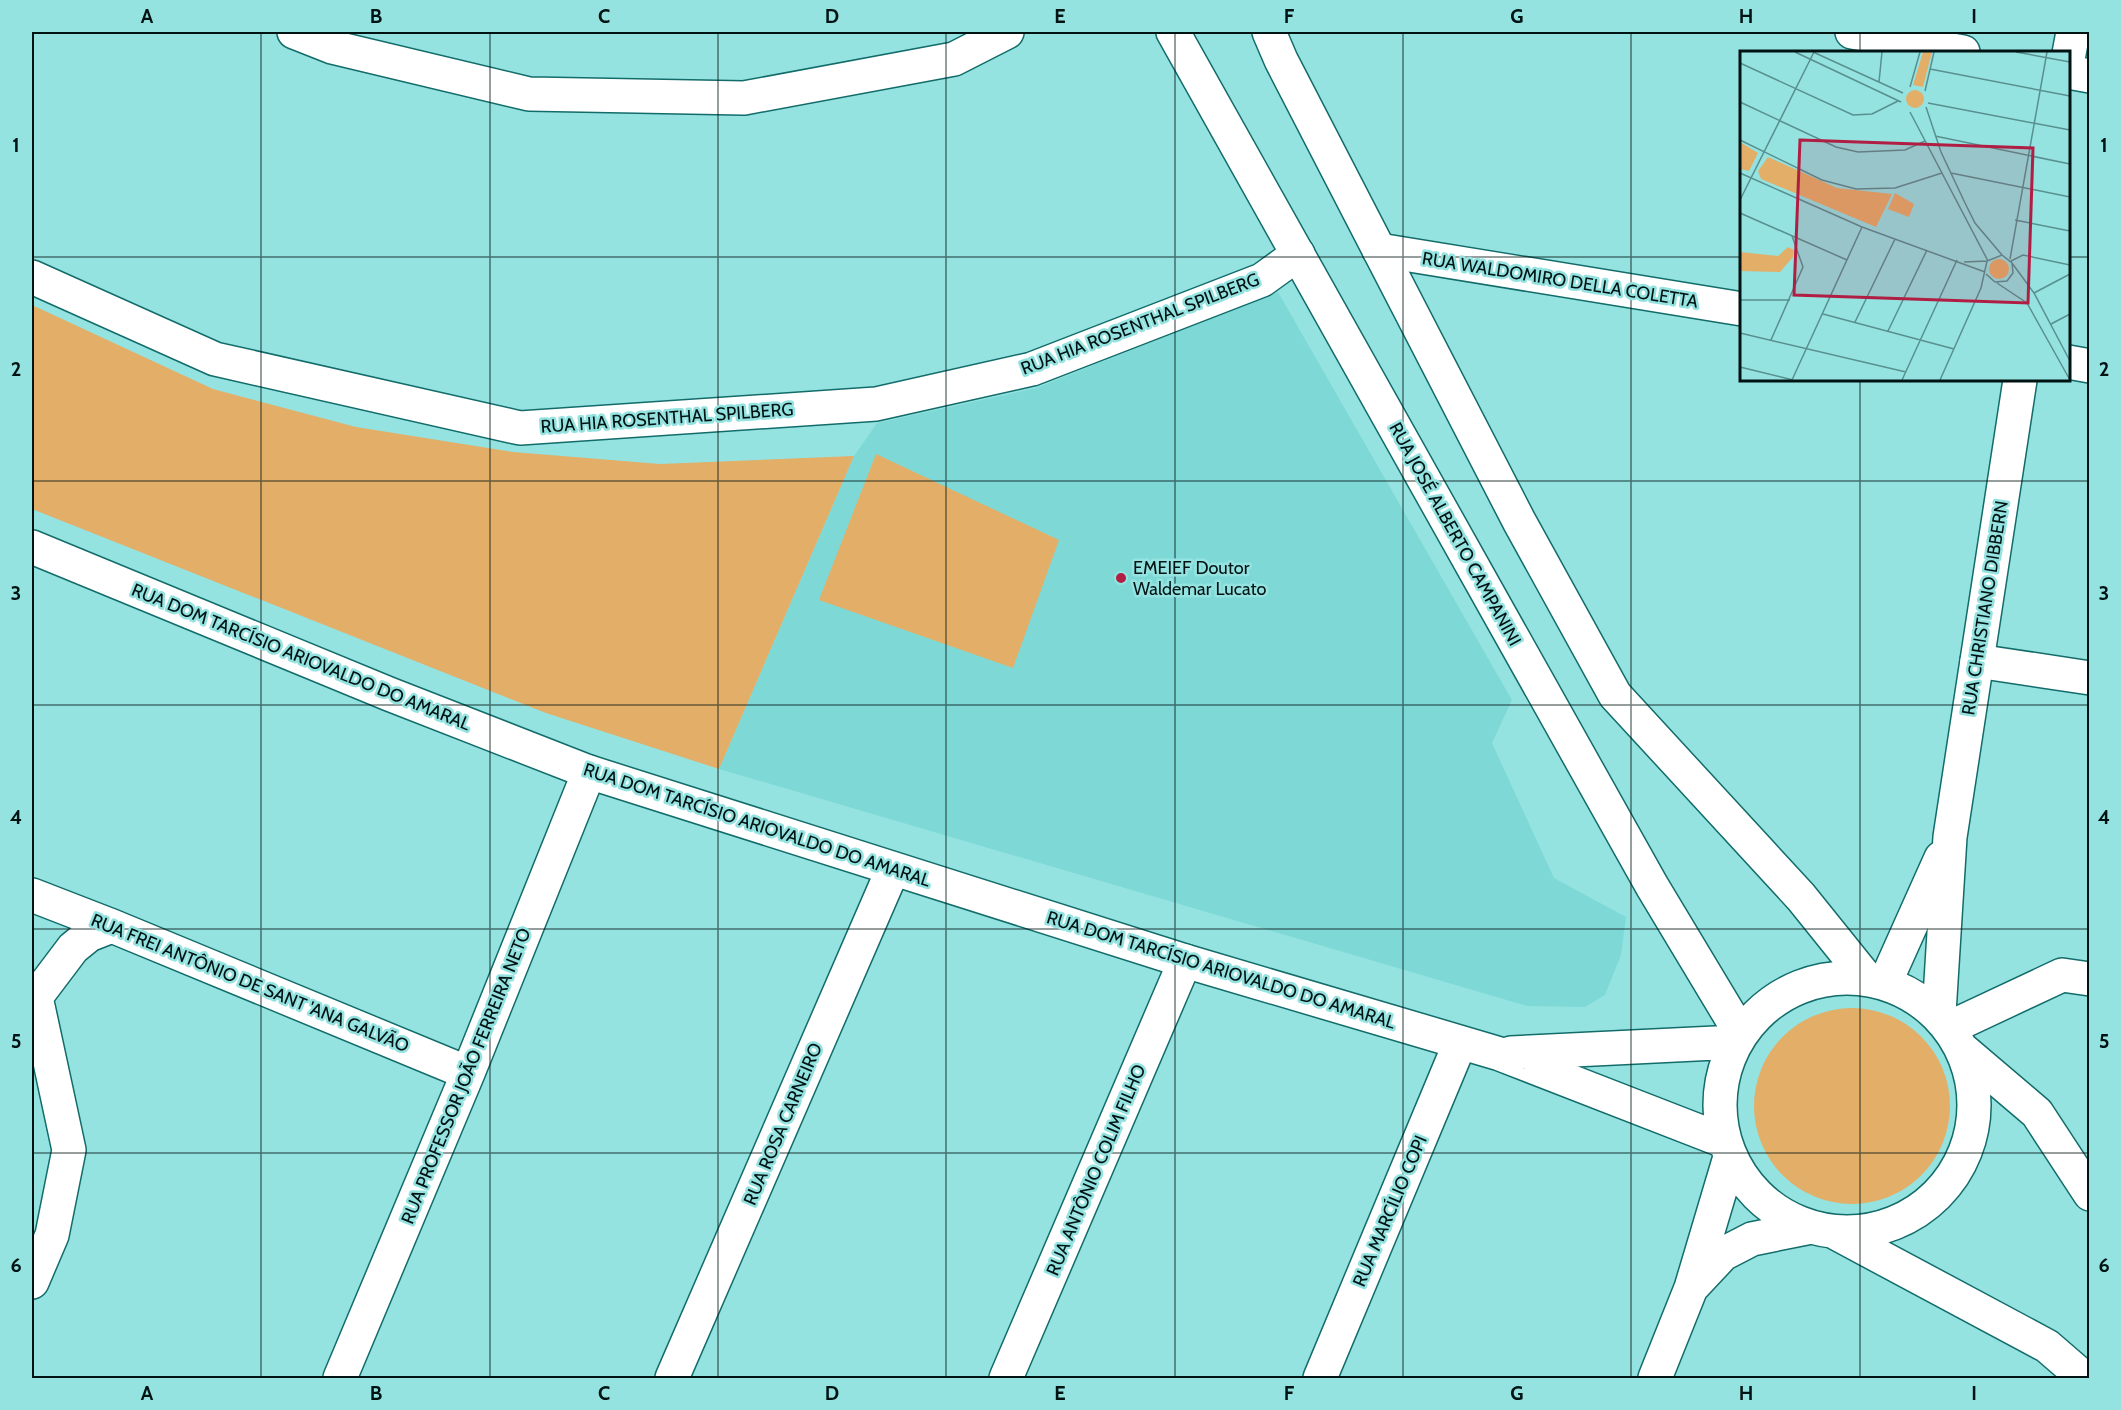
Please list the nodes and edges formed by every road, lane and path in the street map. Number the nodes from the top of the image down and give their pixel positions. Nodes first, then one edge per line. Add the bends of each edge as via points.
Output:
1 (294, 32) edge
2 (1007, 32) edge
3 (1173, 32) edge
4 (1269, 32) edge
5 (1852, 32) edge
6 (2073, 32) edge
7 (1957, 51) edge
8 (2069, 51) edge
9 (2070, 72) edge
10 (2090, 76) edge
11 (1379, 250) junction
12 (1298, 254) junction
13 (32, 277) edge
14 (1740, 309) edge
15 (2070, 362) edge
16 (2090, 366) edge
17 (2020, 381) edge
18 (32, 547) edge
19 (1977, 661) junction
20 (2090, 678) edge
21 (589, 772) junction
22 (1950, 837) junction
23 (893, 869) junction
24 (32, 895) edge
25 (112, 926) junction
26 (1185, 961) junction
27 (2090, 980) edge
28 (1876, 981) junction
29 (34, 993) edge
30 (1950, 1030) junction
31 (1739, 1038) junction
32 (1460, 1042) junction
33 (1500, 1054) junction
34 (468, 1072) junction
35 (1727, 1149) junction
36 (2090, 1194) edge
37 (1823, 1230) junction
38 (32, 1282) edge
39 (1691, 1288) junction
40 (340, 1378) edge
41 (672, 1378) edge
42 (1006, 1378) edge
43 (1320, 1378) edge
44 (1655, 1378) edge
45 (2084, 1378) edge

1 - 2 street via 332,47 529,94 744,98 954,59
3 - 12 street, RUA JOSÉ ALBERTO CAMPANINI
4 - 11 street
5 - 7 street
6 - 8 street
9 - 10 street
11 - 14 street, RUA WALDOMIRO DELLA COLETTA
11 - 28 street via 1519,521 1615,695
12 - 13 street, RUA HIA ROSENTHAL SPILBERG via 1262,280 1032,369 898,399 864,405 520,428 215,359
12 - 31 street, RUA JOSÉ ALBERTO CAMPANINI
15 - 16 street
17 - 19 street, RUA CHRISTIANO DIBBERN
18 - 21 street, RUA DOM TARCÍSIO ARIOVALDO DO AMARAL
19 - 20 street
19 - 22 street, RUA CHRISTIANO DIBBERN
21 - 23 street, RUA DOM TARCÍSIO ARIOVALDO DO AMARAL
21 - 34 street, RUA PROFESSOR JOÃO FERREIRA NETO
22 - 28 street, RUA CHRISTIANO DIBBERN
22 - 30 street, RUA CHRISTIANO DIBBERN
23 - 26 street, RUA DOM TARCÍSIO ARIOVALDO DO AMARAL
23 - 41 street, RUA ROSA CARNEIRO
24 - 25 street, RUA FREI ANTÔNIO DE SANT 'ANA GALVÃO
25 - 29 street via 89,935 73,948
25 - 34 street, RUA FREI ANTÔNIO DE SANT 'ANA GALVÃO
26 - 32 street, RUA DOM TARCÍSIO ARIOVALDO DO AMARAL
26 - 42 street, RUA ANTÔNIO COLIM FILHO
27 - 30 street via 2062,975
28 - 30 street via 1904,991
28 - 31 street via 1818,981 1775,1000
29 - 38 street via 69,1149 52,1235
30 - 36 street via 2037,1113
30 - 37 street, RUA CHRISTIANO DIBBERN via 1975,1093 1971,1137 1952,1179 1920,1210 1879,1228
31 - 33 street, RUA DOM TARCÍSIO ARIOVALDO DO AMARAL
31 - 35 street via 1723,1074 1719,1108
32 - 33 street, RUA DOM TARCÍSIO ARIOVALDO DO AMARAL
32 - 43 street, RUA MARCÍLIO COPI
33 - 35 street, RUA DOM TARCÍSIO ARIOVALDO DO AMARAL
34 - 40 street, RUA PROFESSOR JOÃO FERREIRA NETO
35 - 37 street via 1750,1188 1777,1212
35 - 39 street
37 - 39 street, RUA CHRISTIANO DIBBERN via 1752,1239 1723,1254
37 - 45 street via 2047,1346
39 - 44 street

